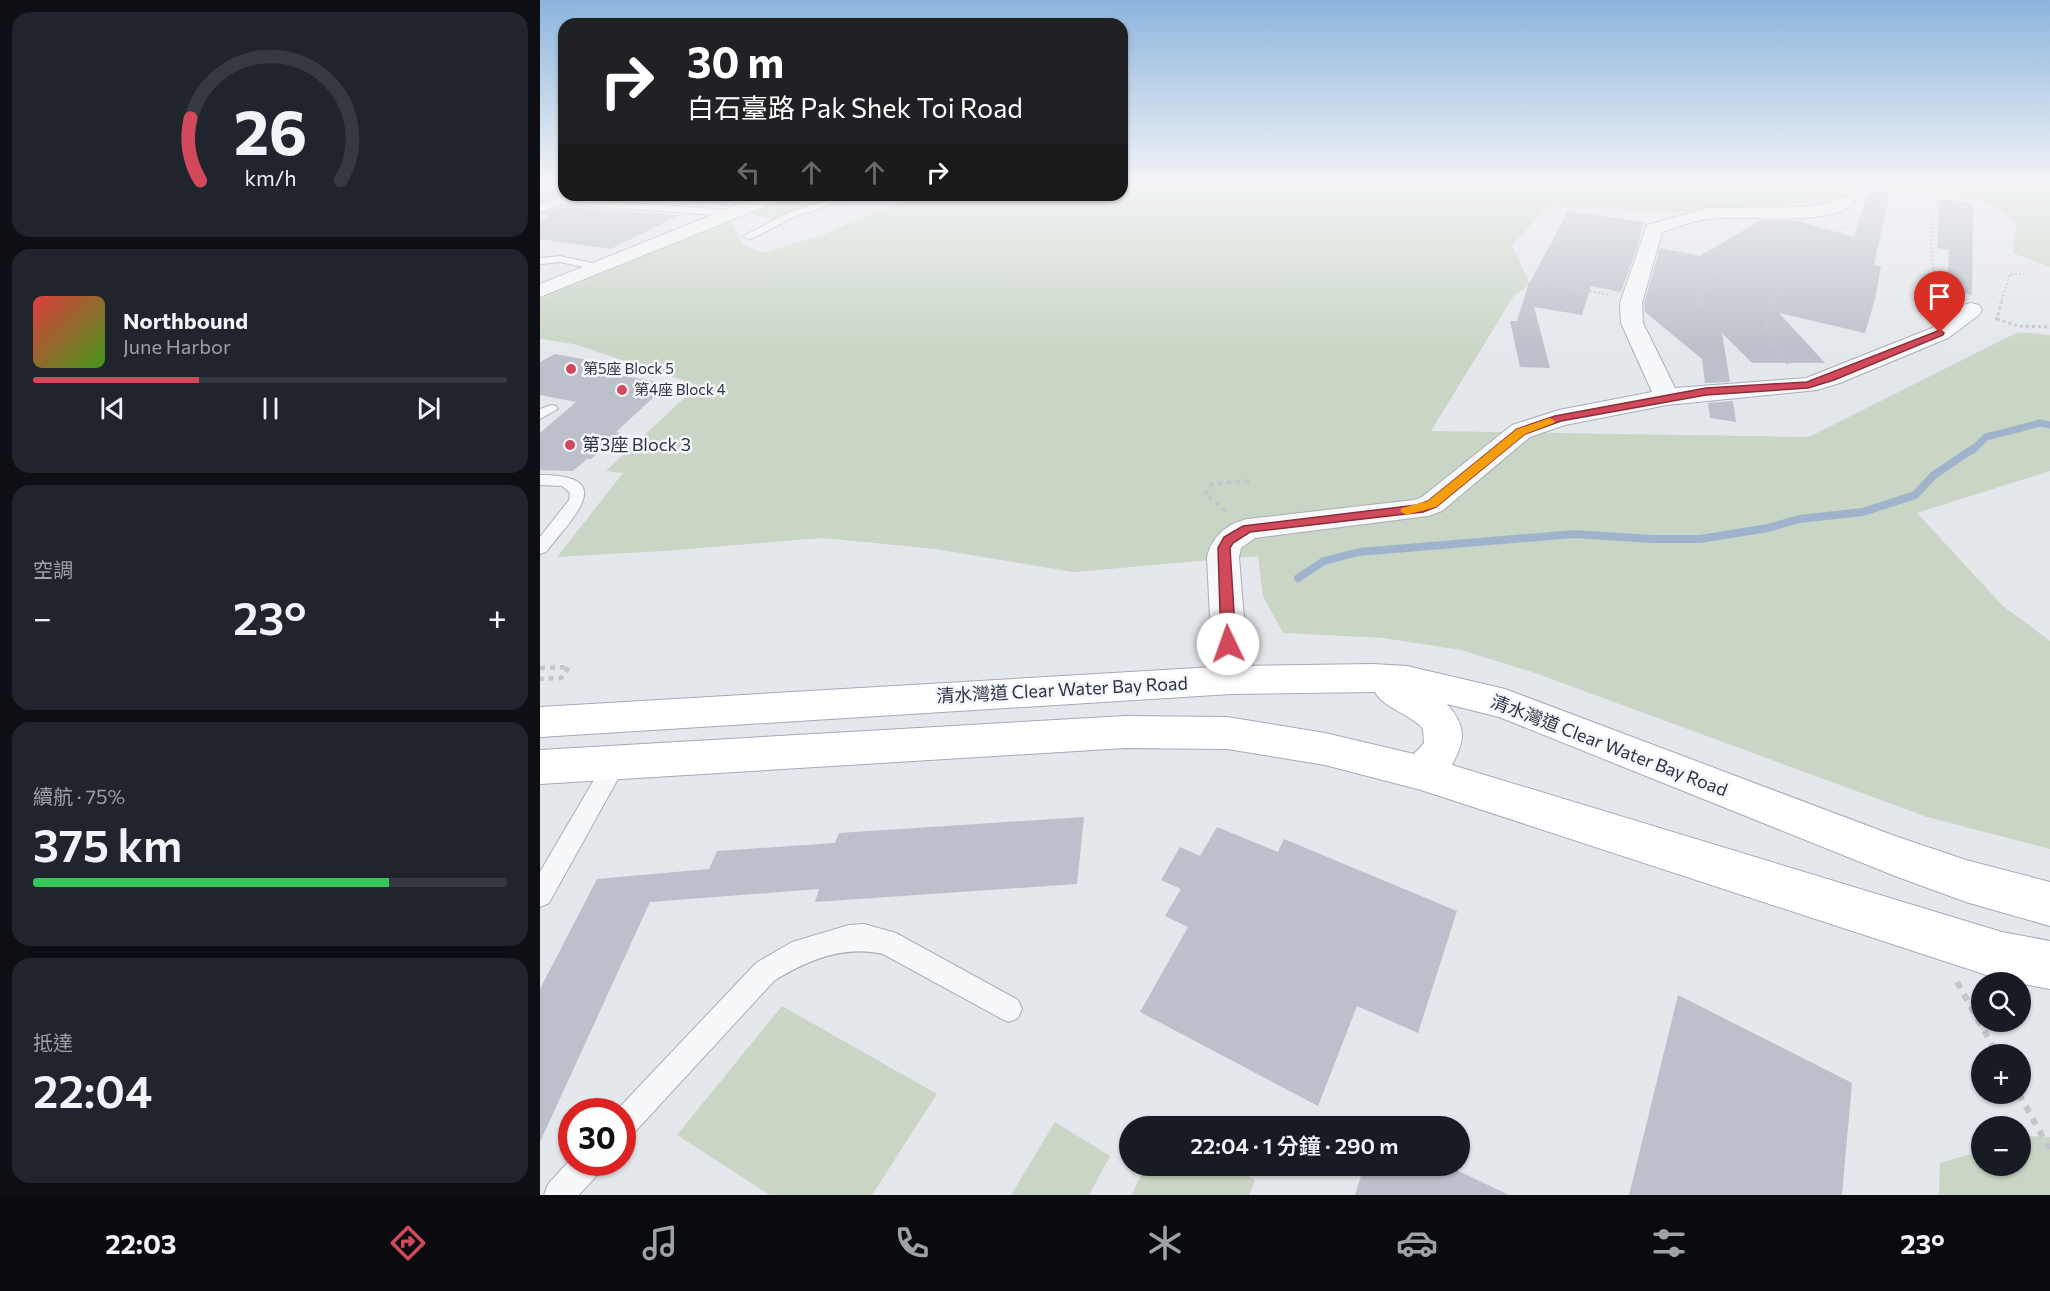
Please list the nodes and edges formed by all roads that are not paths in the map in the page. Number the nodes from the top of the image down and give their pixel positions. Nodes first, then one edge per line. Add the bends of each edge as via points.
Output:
1 (669, 238) edge
2 (1651, 238) edge
3 (540, 261) edge
4 (597, 267) junction
5 (540, 291) edge
6 (1969, 311) road end
7 (1667, 397) junction
8 (540, 480) edge
9 (540, 548) edge
10 (1372, 678) junction
11 (1230, 680) junction
12 (540, 722) edge
13 (616, 762) junction
14 (540, 767) edge
15 (1421, 773) junction
16 (540, 894) edge
17 (2050, 904) edge
18 (2050, 965) edge
19 (1009, 1009) dead end
20 (636, 1110) edge
21 (576, 1176) edge
22 (559, 1195) edge

1 - 4 street
2 - 7 street via 1633,299 1632,323
3 - 4 lane via 560,259
4 - 5 street
6 - 7 street via 1940,333 1808,385
7 - 11 street via 1559,418 1521,431 1432,504 1418,509 1247,529 1228,540 1223,557
8 - 9 lane via 566,481 579,492 577,501
10 - 11 main road, 清水灣道 Clear Water Bay Road
10 - 15 main road via 1432,711 1443,728 1438,755
10 - 17 main road, 清水灣道 Clear Water Bay Road via 1407,680 1505,704 1894,856
11 - 12 main road, 清水灣道 Clear Water Bay Road
13 - 14 main road
13 - 15 main road via 1125,732 1227,733 1325,749
13 - 16 lane
15 - 18 main road via 2002,956
19 - 20 lane via 887,942 859,937 824,944 785,958 765,972
21 - 22 lane

